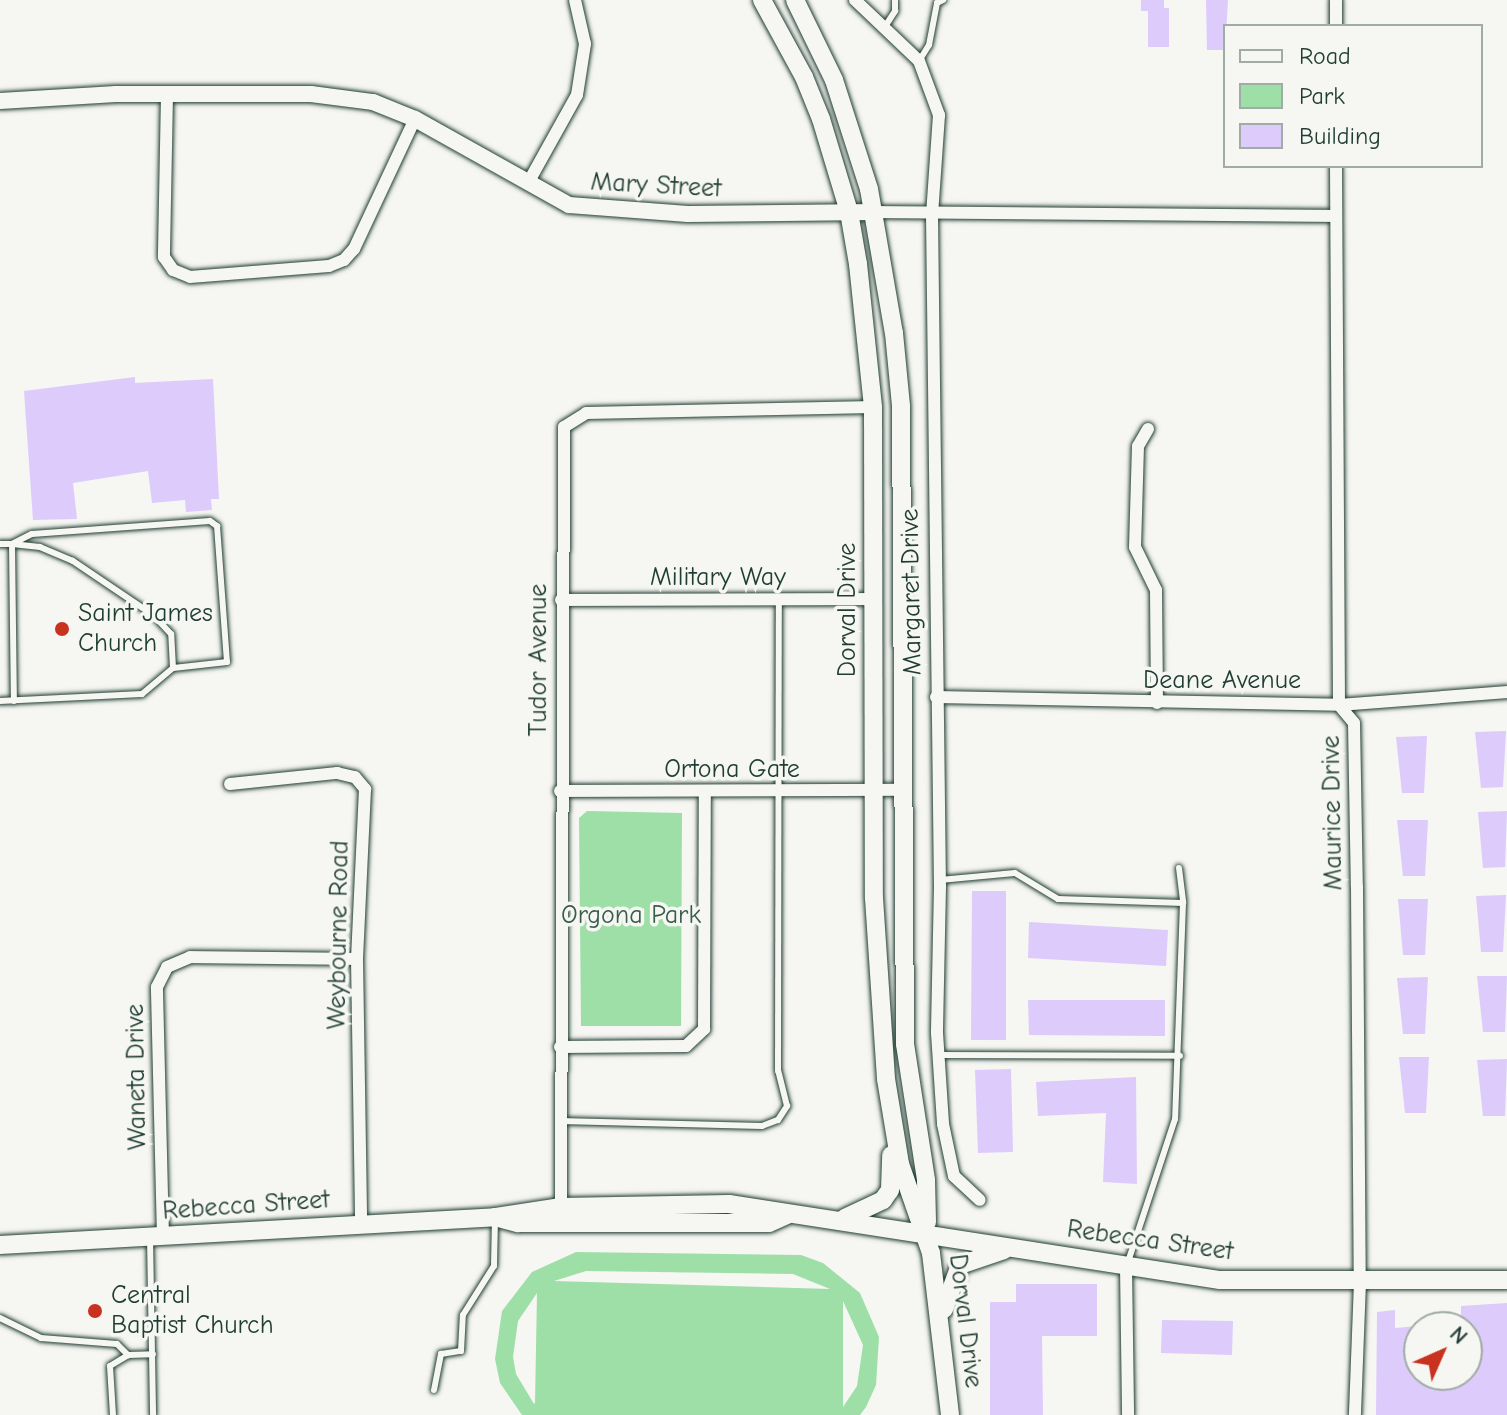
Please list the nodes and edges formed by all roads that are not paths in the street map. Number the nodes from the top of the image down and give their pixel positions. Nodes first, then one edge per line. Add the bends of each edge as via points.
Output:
1 (575, 0) edge
2 (762, 0) edge
3 (795, 0) edge
4 (855, 0) edge
5 (895, 0) edge
6 (943, 0) edge
7 (1336, 0) edge
8 (1336, 24) edge
9 (886, 25) junction
10 (919, 61) junction
11 (167, 95) junction
12 (0, 101) edge
13 (415, 119) junction
14 (1336, 168) edge
15 (528, 183) junction
16 (849, 212) junction
17 (876, 212) junction
18 (932, 215) junction
19 (1336, 216) junction
20 (873, 407) junction
21 (1148, 429) dead end
22 (0, 544) edge
23 (12, 544) junction
24 (874, 599) junction
25 (561, 600) junction
26 (779, 600) junction
27 (173, 668) junction
28 (1507, 692) edge
29 (936, 697) junction
30 (0, 701) edge
31 (14, 701) junction
32 (1157, 703) junction
33 (1339, 705) junction
34 (230, 784) dead end
35 (903, 790) junction
36 (560, 791) junction
37 (874, 791) junction
38 (705, 792) junction
39 (778, 792) junction
40 (1179, 868) dead end
41 (940, 880) junction
42 (1183, 903) junction
43 (357, 959) junction
44 (560, 1047) junction
45 (939, 1055) junction
46 (1180, 1056) junction
47 (560, 1121) junction
48 (892, 1124) junction
49 (980, 1200) dead end
50 (561, 1207) junction
51 (789, 1214) junction
52 (495, 1217) junction
53 (829, 1220) junction
54 (361, 1224) junction
55 (927, 1234) junction
56 (156, 1238) junction
57 (0, 1245) edge
58 (1016, 1248) junction
59 (1126, 1267) junction
60 (1507, 1280) edge
61 (1360, 1282) junction
62 (0, 1318) edge
63 (943, 1324) junction
64 (153, 1354) junction
65 (128, 1355) junction
66 (434, 1390) dead end
67 (113, 1415) edge
68 (153, 1415) edge
69 (950, 1415) edge
70 (1128, 1415) edge
71 (1355, 1415) edge

1 - 15 street via 585,44 577,95
2 - 16 main road, Dorval Drive via 804,77
3 - 17 main road, Dorval Drive via 834,80
4 - 9 street, Margaret Drive
5 - 9 lane
6 - 10 lane via 937,3 929,45
7 - 8 street
9 - 10 street, Margaret Drive
10 - 18 street, Margaret Drive via 939,115
11 - 12 street, Mary Street
11 - 13 street, Mary Street via 311,94 373,102
11 - 13 street via 164,257 173,270 190,277 329,266 344,260
13 - 15 street, Mary Street
14 - 19 street, Maurice Drive
15 - 16 street, Mary Street via 569,205 688,214
16 - 17 street, Mary Street
16 - 20 main road, Dorval Drive
17 - 18 street, Mary Street
17 - 35 main road, Dorval Drive via 901,406
18 - 19 street, Mary Street
18 - 29 street, Margaret Drive
19 - 33 street, Maurice Drive
20 - 24 main road, Dorval Drive
20 - 25 street, Tudor Avenue via 712,408 573,417 561,435
21 - 32 street via 1138,446 1135,547 1156,590
22 - 23 lane
23 - 27 lane via 40,547 73,561 153,615 171,634
23 - 27 lane via 32,534 210,521 217,526 227,662
23 - 31 lane
24 - 26 street, Military Way
24 - 37 main road, Dorval Drive
25 - 26 street, Military Way
25 - 36 street, Tudor Avenue
26 - 39 lane
27 - 31 lane via 142,694
28 - 33 street, Deane Avenue
29 - 32 street, Deane Avenue
29 - 41 street, Margaret Drive
30 - 31 lane
32 - 33 street, Deane Avenue
33 - 61 street, Maurice Drive via 1354,723
34 - 43 street, Weybourne Road via 337,773 355,777 365,789
35 - 37 street, Ortona Gate
35 - 55 main road, Dorval Drive via 905,1044 926,1180
36 - 38 street, Ortona Gate
36 - 44 street, Tudor Avenue
37 - 39 street, Ortona Gate
37 - 48 main road, Dorval Drive via 875,913
38 - 39 street, Ortona Gate
38 - 44 street via 704,1029 686,1046
39 - 47 lane via 778,1071 787,1096 783,1113 762,1126
40 - 42 lane
41 - 42 lane via 1015,873 1058,899
41 - 45 street, Margaret Drive
42 - 46 lane
43 - 54 street, Weybourne Road
43 - 56 street, Waneta Drive via 190,957 167,967 157,987
44 - 47 street, Tudor Avenue
45 - 46 lane
45 - 49 street, Margaret Drive via 943,1124 954,1176
46 - 59 lane via 1175,1119
47 - 50 street, Tudor Avenue
48 - 53 main road via 890,1190 867,1211
48 - 55 main road, Dorval Drive via 900,1164
50 - 51 main road, Rebecca Street via 729,1204
50 - 52 main road, Rebecca Street
51 - 52 main road, Rebecca Street via 769,1223 518,1223
51 - 53 main road, Rebecca Street
52 - 54 main road, Rebecca Street
52 - 66 lane via 494,1266 463,1315 461,1351 441,1354
53 - 55 main road, Rebecca Street
54 - 56 main road, Rebecca Street
55 - 58 main road, Rebecca Street
55 - 63 main road, Dorval Drive
56 - 57 main road, Rebecca Street
56 - 64 lane
58 - 59 main road, Rebecca Street
58 - 63 main road via 960,1265 946,1292
59 - 61 main road, Rebecca Street via 1220,1280
59 - 70 street
60 - 61 main road, Rebecca Street
61 - 71 street, Maurice Drive
62 - 65 lane via 41,1338 117,1344
63 - 69 main road, Dorval Drive
64 - 65 lane
64 - 68 lane
65 - 67 lane via 110,1366

